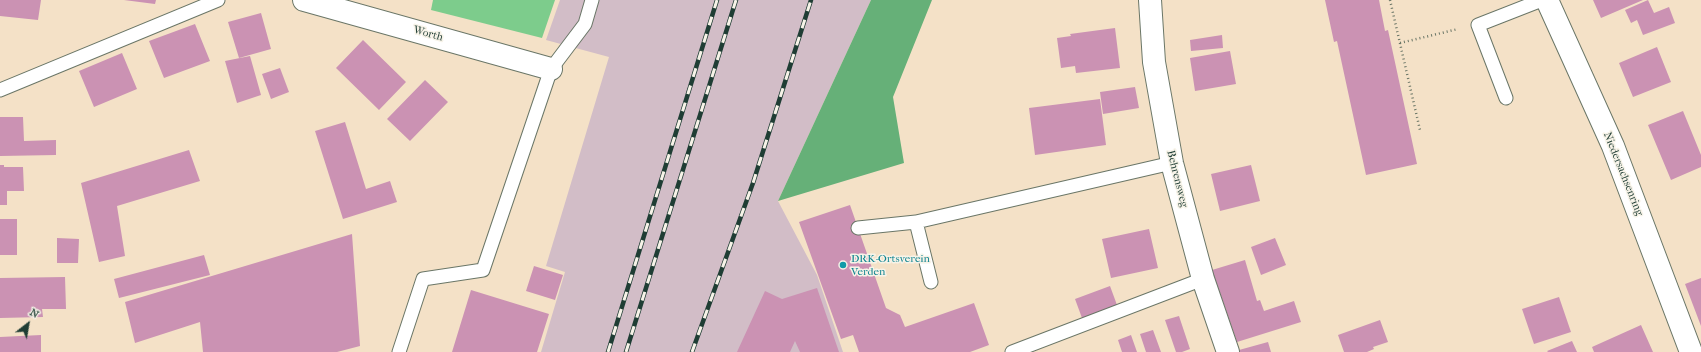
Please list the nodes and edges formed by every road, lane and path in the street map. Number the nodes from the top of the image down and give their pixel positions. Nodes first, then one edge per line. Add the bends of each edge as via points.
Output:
1 (218, 0) edge
2 (304, 0) edge
3 (592, 0) edge
4 (1150, 0) edge
5 (1390, 0) edge
6 (1542, 0) edge
7 (1547, 0) edge
8 (1478, 25) junction
9 (1400, 43) junction
10 (552, 69) junction
11 (0, 90) edge
12 (1506, 98) dead end
13 (1420, 130) dead end
14 (1172, 163) junction
15 (916, 222) junction
16 (858, 228) dead end
17 (1203, 278) junction
18 (931, 282) dead end
19 (399, 352) edge
20 (1012, 352) edge
21 (1228, 352) edge
22 (1691, 352) edge

1 - 11 lane
2 - 10 street, Worth
3 - 10 lane via 585,24
4 - 14 street, Behrensweg via 1154,62
5 - 9 path
6 - 8 lane
7 - 22 street, Niedersachsenring via 1613,146
8 - 9 path
8 - 12 lane
9 - 13 path
10 - 19 lane via 483,270 423,279
14 - 15 lane
14 - 17 street, Behrensweg
15 - 16 lane
15 - 18 lane
17 - 20 lane
17 - 21 street, Behrensweg

